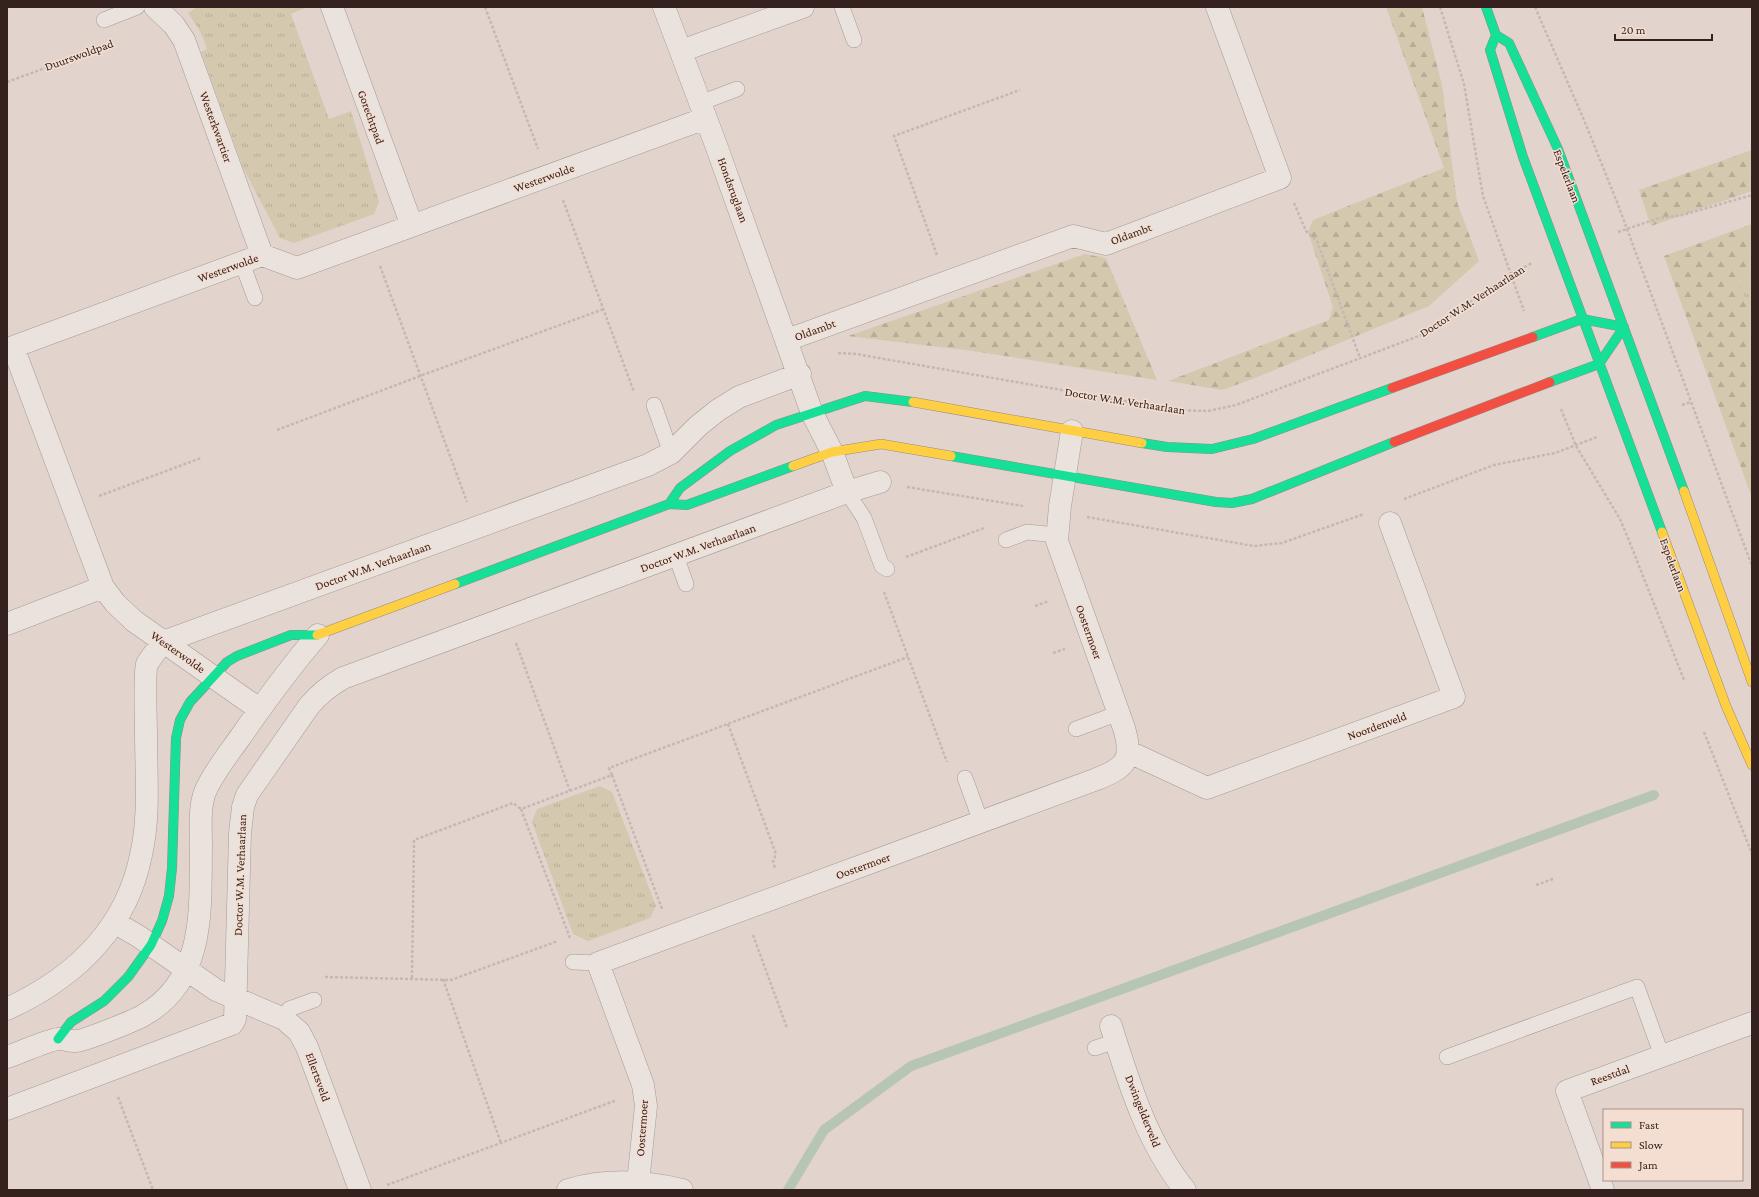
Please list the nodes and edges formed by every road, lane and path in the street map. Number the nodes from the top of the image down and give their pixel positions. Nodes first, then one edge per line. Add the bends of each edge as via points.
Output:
1 (137, 7) edge
2 (155, 7) edge
3 (332, 7) edge
4 (486, 7) edge
5 (664, 7) edge
6 (803, 7) edge
7 (842, 7) edge
8 (1217, 7) edge
9 (1440, 7) edge
10 (1486, 7) edge
11 (1535, 7) edge
12 (104, 20) dead end
13 (1496, 35) junction
14 (854, 40) dead end
15 (110, 44) dead end
16 (681, 51) junction
17 (7, 82) edge
18 (737, 89) dead end
19 (1020, 90) dead end
20 (703, 111) junction
21 (534, 141) dead end
22 (1752, 195) edge
23 (1291, 196) dead end
24 (567, 211) dead end
25 (1621, 212) junction
26 (1614, 215) dead end
27 (412, 226) junction
28 (1626, 229) junction
29 (931, 239) dead end
30 (370, 242) junction
31 (252, 259) junction
32 (1537, 262) dead end
33 (1511, 274) junction
34 (255, 298) dead end
35 (604, 309) junction
36 (1526, 317) dead end
37 (1582, 319) junction
38 (1624, 327) junction
39 (787, 340) junction
40 (833, 353) dead end
41 (1360, 358) junction
42 (1599, 364) junction
43 (800, 374) junction
44 (421, 376) junction
45 (636, 396) dead end
46 (1558, 402) dead end
47 (654, 405) dead end
48 (812, 413) junction
49 (1697, 418) junction
50 (1692, 420) dead end
51 (277, 430) dead end
52 (1072, 431) junction
53 (1604, 434) dead end
54 (1576, 446) junction
55 (832, 452) junction
56 (671, 453) junction
57 (201, 458) dead end
58 (1064, 476) junction
59 (880, 482) joint
60 (117, 489) dead end
61 (847, 492) junction
62 (1400, 500) dead end
63 (669, 504) junction
64 (468, 505) dead end
65 (1024, 507) dead end
66 (1371, 511) dead end
67 (1080, 516) dead end
68 (1390, 523) dead end
69 (985, 528) dead end
70 (1056, 535) junction
71 (1006, 540) dead end
72 (676, 556) junction
73 (900, 559) dead end
74 (1752, 566) edge
75 (887, 568) dead end
76 (686, 584) dead end
77 (882, 586) dead end
78 (103, 587) junction
79 (1055, 599) dead end
80 (1035, 606) dead end
81 (7, 624) edge
82 (318, 635) junction
83 (515, 641) dead end
84 (163, 642) junction
85 (1072, 646) dead end
86 (1053, 653) dead end
87 (908, 657) junction
88 (213, 676) junction
89 (1752, 682) edge
90 (1685, 684) dead end
91 (260, 709) junction
92 (1119, 713) junction
93 (728, 724) junction
94 (1703, 728) dead end
95 (1076, 729) dead end
96 (1129, 752) junction
97 (1752, 765) edge
98 (949, 767) dead end
99 (612, 775) junction
100 (965, 778) dead end
101 (570, 791) junction
102 (522, 809) junction
103 (981, 822) junction
104 (774, 849) dead end
105 (1752, 854) edge
106 (1553, 879) dead end
107 (1536, 885) dead end
108 (663, 912) dead end
109 (114, 922) junction
110 (563, 939) dead end
111 (572, 944) dead end
112 (151, 945) junction
113 (757, 947) dead end
114 (573, 962) dead end
115 (598, 963) junction
116 (186, 969) junction
117 (321, 977) dead end
118 (412, 978) junction
119 (443, 979) junction
120 (237, 999) junction
121 (314, 1000) dead end
122 (7, 1009) edge
123 (284, 1020) junction
124 (1752, 1022) edge
125 (788, 1028) dead end
126 (58, 1039) junction
127 (1103, 1040) dead end
128 (1662, 1056) junction
129 (7, 1057) edge
130 (1447, 1057) dead end
131 (622, 1098) dead end
132 (119, 1099) dead end
133 (7, 1109) edge
134 (501, 1143) junction
135 (638, 1183) junction
136 (384, 1186) dead end
137 (153, 1190) edge
138 (360, 1190) edge
139 (568, 1190) edge
140 (682, 1190) edge
141 (1185, 1190) edge
142 (1603, 1190) edge

1 - 12 lane
2 - 31 street, Westerkwartier via 174,25 184,40
3 - 27 street, Gorechtpad
4 - 21 path
5 - 16 street, Hondsruglaan
6 - 16 street
7 - 14 lane
8 - 39 street, Oldambt via 1280,178 1106,244 1073,236
9 - 33 path via 1464,84 1483,196
10 - 13 street
11 - 25 path
13 - 37 street, Espelerlaan via 1490,50 1522,157
13 - 38 street, Espelerlaan via 1509,43 1558,149
15 - 17 path, Duurswoldpad
16 - 20 street, Hondsruglaan
18 - 20 lane
19 - 29 path via 894,136
20 - 27 street, Westerwolde
20 - 39 street, Hondsruglaan
22 - 28 path
23 - 41 path via 1306,231 1317,241
24 - 35 path
25 - 26 path
25 - 28 path
27 - 30 street, Westerwolde
28 - 49 path
30 - 31 street, Westerwolde via 297,268
30 - 44 path
31 - 34 lane
31 - 78 street, Westerwolde via 14,347
32 - 33 path, Doctor W.M. Verhaarlaan
33 - 36 path
33 - 41 path, Doctor W.M. Verhaarlaan via 1431,330
35 - 44 path
35 - 45 path
37 - 38 street
37 - 42 street, Espelerlaan
37 - 52 street via 1226,447 1187,450
38 - 42 street
38 - 89 street, Espelerlaan
39 - 43 street, Hondsruglaan
40 - 41 path, Doctor W.M. Verhaarlaan via 856,354 1192,412 1236,405
42 - 58 street via 1247,500 1232,503 1216,502
42 - 97 street, Espelerlaan via 1726,706
43 - 48 street
43 - 56 street, Doctor W.M. Verhaarlaan via 750,392 718,410
44 - 51 path
44 - 64 path
46 - 54 path
47 - 56 lane
48 - 52 street via 865,396
48 - 55 street
48 - 63 street via 776,425 743,442 680,488
49 - 50 path
49 - 74 path
52 - 58 street
53 - 54 path
54 - 62 path via 1555,453 1494,465
54 - 90 path via 1620,519
55 - 58 street via 881,444
55 - 61 street
55 - 63 street via 687,505
56 - 84 street, Doctor W.M. Verhaarlaan via 648,465
57 - 60 path
58 - 70 street, Oostermoer
59 - 61 street, Doctor W.M. Verhaarlaan
59 - 65 path
61 - 72 street, Doctor W.M. Verhaarlaan
61 - 75 lane via 864,518 882,566
63 - 82 street
66 - 67 path via 1282,543 1254,546
68 - 96 street, Noordenveld via 1454,697 1208,788
69 - 73 path
70 - 71 lane via 1027,532
70 - 92 street, Oostermoer via 1060,554
72 - 76 lane
72 - 120 street, Doctor W.M. Verhaarlaan via 343,678 318,695 247,795 243,807 240,833
77 - 87 path
78 - 81 street
78 - 84 street, Westerwolde via 114,603
79 - 80 path
82 - 88 street via 290,635 237,656
82 - 91 street
83 - 101 path
84 - 88 street, Westerwolde
84 - 109 street via 147,665 145,823 141,855 134,883
85 - 86 path
87 - 93 path
87 - 98 path
88 - 91 street, Westerwolde
88 - 112 street via 190,702 180,720 176,738 171,880 162,921
91 - 116 street via 216,772 204,798 201,820 200,911 196,944
92 - 95 lane
92 - 96 street, Oostermoer via 1128,740
93 - 99 path via 610,768
93 - 104 path
94 - 105 path
96 - 103 street, Oostermoer via 1126,761 1115,771
99 - 101 path
99 - 108 path
100 - 103 lane
101 - 102 path
102 - 111 path
102 - 118 path via 513,803 414,840
103 - 115 street, Oostermoer
106 - 107 path
109 - 112 street
109 - 122 street via 95,949 79,965 39,993
110 - 119 path via 452,980
112 - 116 street
112 - 126 street via 118,987 89,1012 71,1022
113 - 125 path
114 - 115 lane
115 - 135 street, Oostermoer via 646,1100
116 - 120 street via 216,990
116 - 126 street via 170,993 144,1015 77,1042
117 - 118 path
118 - 119 path
119 - 134 path
120 - 123 street, Ellertsveld
120 - 133 street, Doctor W.M. Verhaarlaan via 232,1024
121 - 123 lane via 289,1009
123 - 138 street, Ellertsveld via 299,1032 307,1047
124 - 128 street, Reestdal
126 - 129 street
127 - 141 street, Dwingelderveld via 1169,1168
128 - 130 lane via 1637,987
128 - 142 street, Reestdal via 1567,1091
131 - 134 path
132 - 137 path
134 - 136 path
135 - 139 street via 606,1183
135 - 140 street

